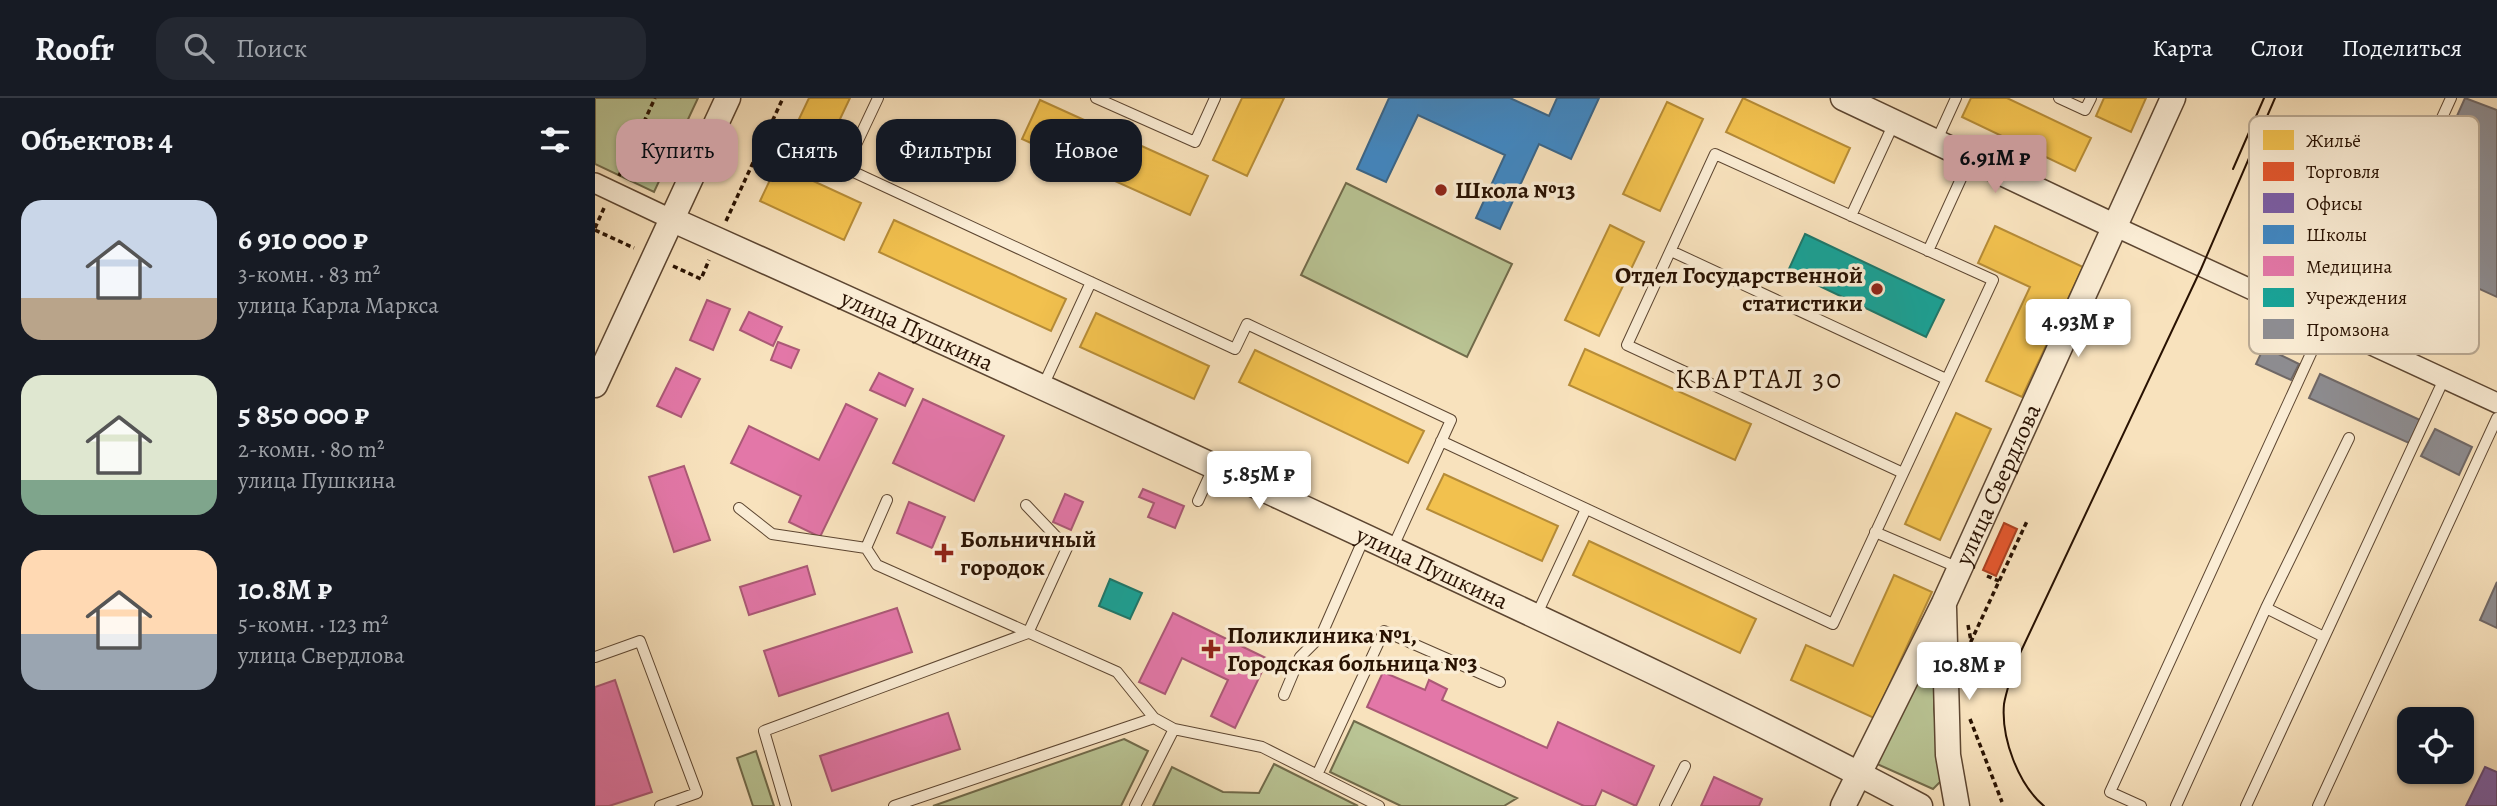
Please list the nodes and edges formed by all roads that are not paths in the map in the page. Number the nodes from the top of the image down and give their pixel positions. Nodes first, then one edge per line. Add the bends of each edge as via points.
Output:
1 (727, 98) edge
2 (878, 98) edge
3 (1096, 98) edge
4 (1215, 98) edge
5 (1843, 98) edge
6 (1957, 98) edge
7 (2059, 98) edge
8 (2091, 98) edge
9 (2173, 98) edge
10 (2451, 98) edge
11 (2443, 116) edge
12 (1894, 123) junction
13 (1936, 142) junction
14 (1971, 158) junction
15 (603, 187) edge
16 (1851, 216) junction
17 (673, 220) junction
18 (2114, 226) junction
19 (1671, 251) junction
20 (1928, 251) junction
21 (1091, 282) junction
22 (2249, 289) edge
23 (2312, 354) edge
24 (2388, 354) edge
25 (1947, 379) junction
26 (2444, 379) junction
27 (595, 385) edge
28 (1043, 386) junction
29 (2497, 403) edge
30 (2497, 418) edge
31 (2349, 438) dead end
32 (1441, 441) junction
33 (1214, 465) junction
34 (1903, 473) junction
35 (887, 500) dead end
36 (1198, 501) dead end
37 (1026, 505) dead end
38 (739, 508) dead end
39 (1586, 509) junction
40 (1875, 532) junction
41 (1364, 536) junction
42 (866, 548) junction
43 (1392, 549) junction
44 (1959, 568) junction
45 (1944, 603) junction
46 (2266, 608) junction
47 (1535, 616) junction
48 (1028, 633) junction
49 (2324, 637) junction
50 (595, 657) edge
51 (1500, 682) dead end
52 (1284, 695) dead end
53 (1154, 718) junction
54 (1174, 730) junction
55 (1685, 766) dead end
56 (1859, 773) junction
57 (1317, 775) junction
58 (660, 806) edge
59 (786, 806) edge
60 (894, 806) edge
61 (1135, 806) edge
62 (1379, 806) edge
63 (1665, 806) edge
64 (1843, 806) edge
65 (1920, 806) edge
66 (1957, 806) edge
67 (2141, 806) edge
68 (2176, 806) edge
69 (2246, 806) edge
70 (2318, 806) edge

1 - 17 street
2 - 21 lane via 845,169
3 - 4 lane via 1195,142
5 - 12 street
6 - 13 lane
7 - 8 lane via 2085,110
9 - 18 street, улица Свердлова
10 - 11 lane
12 - 13 street
12 - 16 lane
13 - 14 street
14 - 18 street
14 - 20 lane
15 - 17 street, улица Пушкина
16 - 19 lane via 1715,154
16 - 20 lane
17 - 27 street
17 - 28 street, улица Пушкина
18 - 22 street
18 - 44 street, улица Свердлова
19 - 25 lane
19 - 34 lane via 1627,345
20 - 25 lane via 1993,280
21 - 28 lane
21 - 32 lane via 1235,349 1247,324 1451,420
23 - 67 lane via 2110,792
24 - 26 street
25 - 34 lane
26 - 29 street
26 - 49 lane
28 - 33 street, улица Пушкина
30 - 70 lane
31 - 46 lane
32 - 39 lane
32 - 43 lane
33 - 36 lane
33 - 41 street, улица Пушкина
34 - 40 lane
35 - 42 lane
37 - 48 lane via 1067,548
38 - 42 lane via 772,534
39 - 40 lane via 1833,624
39 - 47 lane
40 - 44 lane
41 - 43 street, улица Пушкина
41 - 52 lane via 1321,636 1300,657
42 - 48 lane via 877,565
43 - 47 street, улица Пушкина
44 - 45 street, улица Свердлова
45 - 56 street, улица Свердлова
45 - 66 street, улица Свердлова via 1948,755
46 - 49 lane
46 - 68 lane
47 - 56 street, улица Пушкина
48 - 53 lane via 1117,672
48 - 59 lane via 764,731
49 - 69 lane
50 - 58 lane via 640,641 697,793
51 - 57 lane via 1384,631
53 - 54 lane
53 - 60 lane
54 - 57 lane via 1262,747
54 - 61 lane
55 - 63 lane
56 - 64 street, улица Свердлова
56 - 65 street, улица Пушкина
57 - 62 lane

